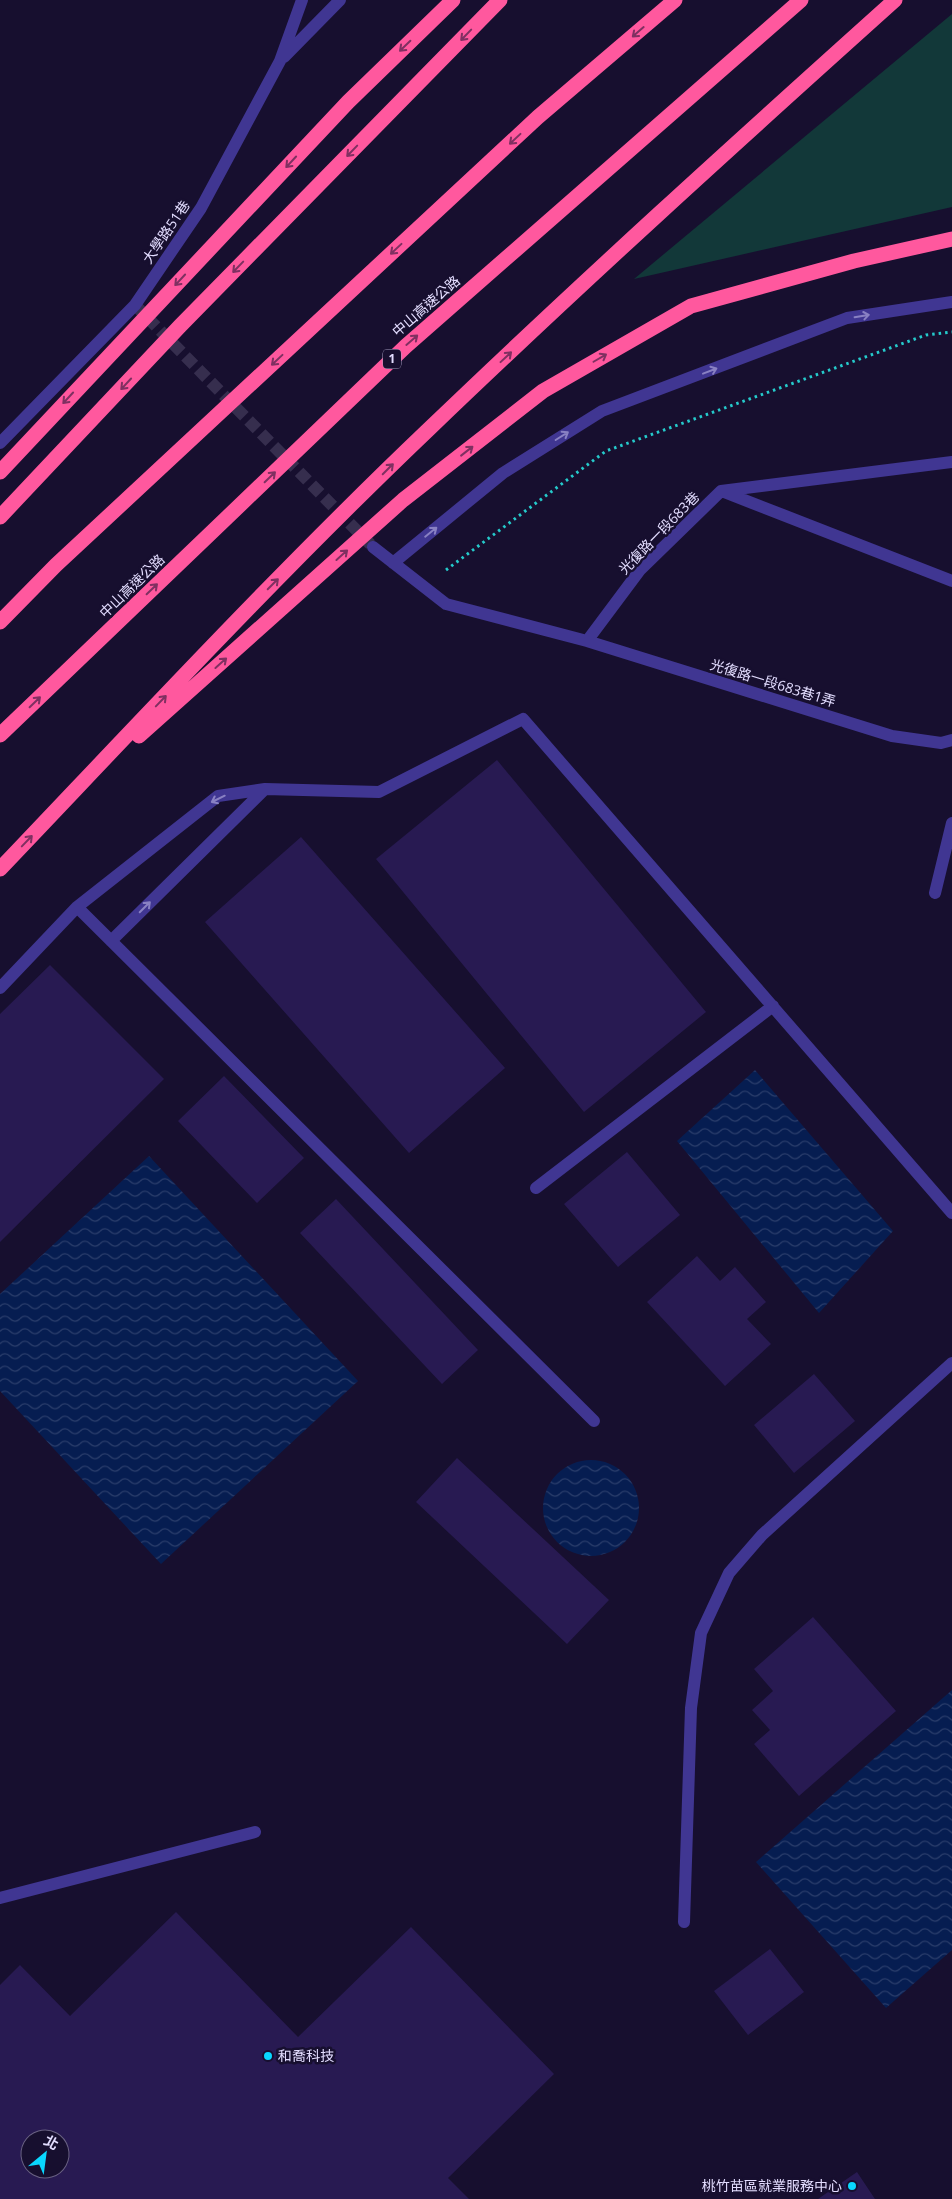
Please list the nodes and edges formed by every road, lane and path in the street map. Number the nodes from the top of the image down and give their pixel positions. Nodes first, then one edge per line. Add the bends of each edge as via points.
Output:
1 (302, 0) edge
2 (340, 0) edge
3 (453, 0) edge
4 (500, 0) edge
5 (675, 0) edge
6 (801, 0) edge
7 (896, 0) edge
8 (280, 61) junction
9 (952, 239) edge
10 (952, 302) edge
11 (952, 332) edge
12 (0, 443) edge
13 (952, 462) edge
14 (0, 472) edge
15 (721, 491) junction
16 (0, 517) edge
17 (373, 547) tunnel mouth
18 (393, 563) junction
19 (952, 581) edge
20 (423, 587) junction
21 (0, 622) edge
22 (587, 641) junction
23 (0, 735) edge
24 (952, 740) edge
25 (265, 789) junction
26 (54, 812) junction
27 (952, 823) edge
28 (0, 869) edge
29 (935, 893) dead end
30 (77, 908) junction
31 (111, 941) junction
32 (0, 988) edge
33 (773, 1006) junction
34 (536, 1188) dead end
35 (952, 1213) edge
36 (952, 1362) edge
37 (594, 1421) dead end
38 (255, 1832) dead end
39 (0, 1898) edge
40 (684, 1922) dead end

1 - 8 street, 大學路51巷
2 - 8 street
3 -> 14 highway, bridge via 348,102
4 -> 16 highway via 180,326
5 -> 21 highway via 531,124 56,565
23 -> 6 highway, 中山高速公路 / 1 via 406,346
26 -> 7 highway via 249,608 428,430 698,178
8 - 12 street, 大學路51巷 via 201,208 135,305
26 -> 9 highway via 403,500 543,391 691,306 854,261
18 -> 10 street via 502,473 602,411 847,318
11 - 20 path via 926,335 606,451
13 - 15 street, 光復路一段683巷
15 - 19 street
15 - 22 street, 光復路一段683巷 via 640,570
17 - 18 street
18 - 20 street
20 - 22 street via 446,604
22 - 24 street, 光復路一段683巷1弄 via 892,736 941,743
25 -> 30 street via 218,796
31 -> 25 street
25 - 33 street via 379,792 523,719
28 -> 26 highway
27 - 29 street
30 - 31 street
30 - 32 street
31 - 37 street
33 - 34 street
33 - 35 street
36 - 40 street via 762,1535 729,1572 701,1633 691,1708
38 - 39 street

